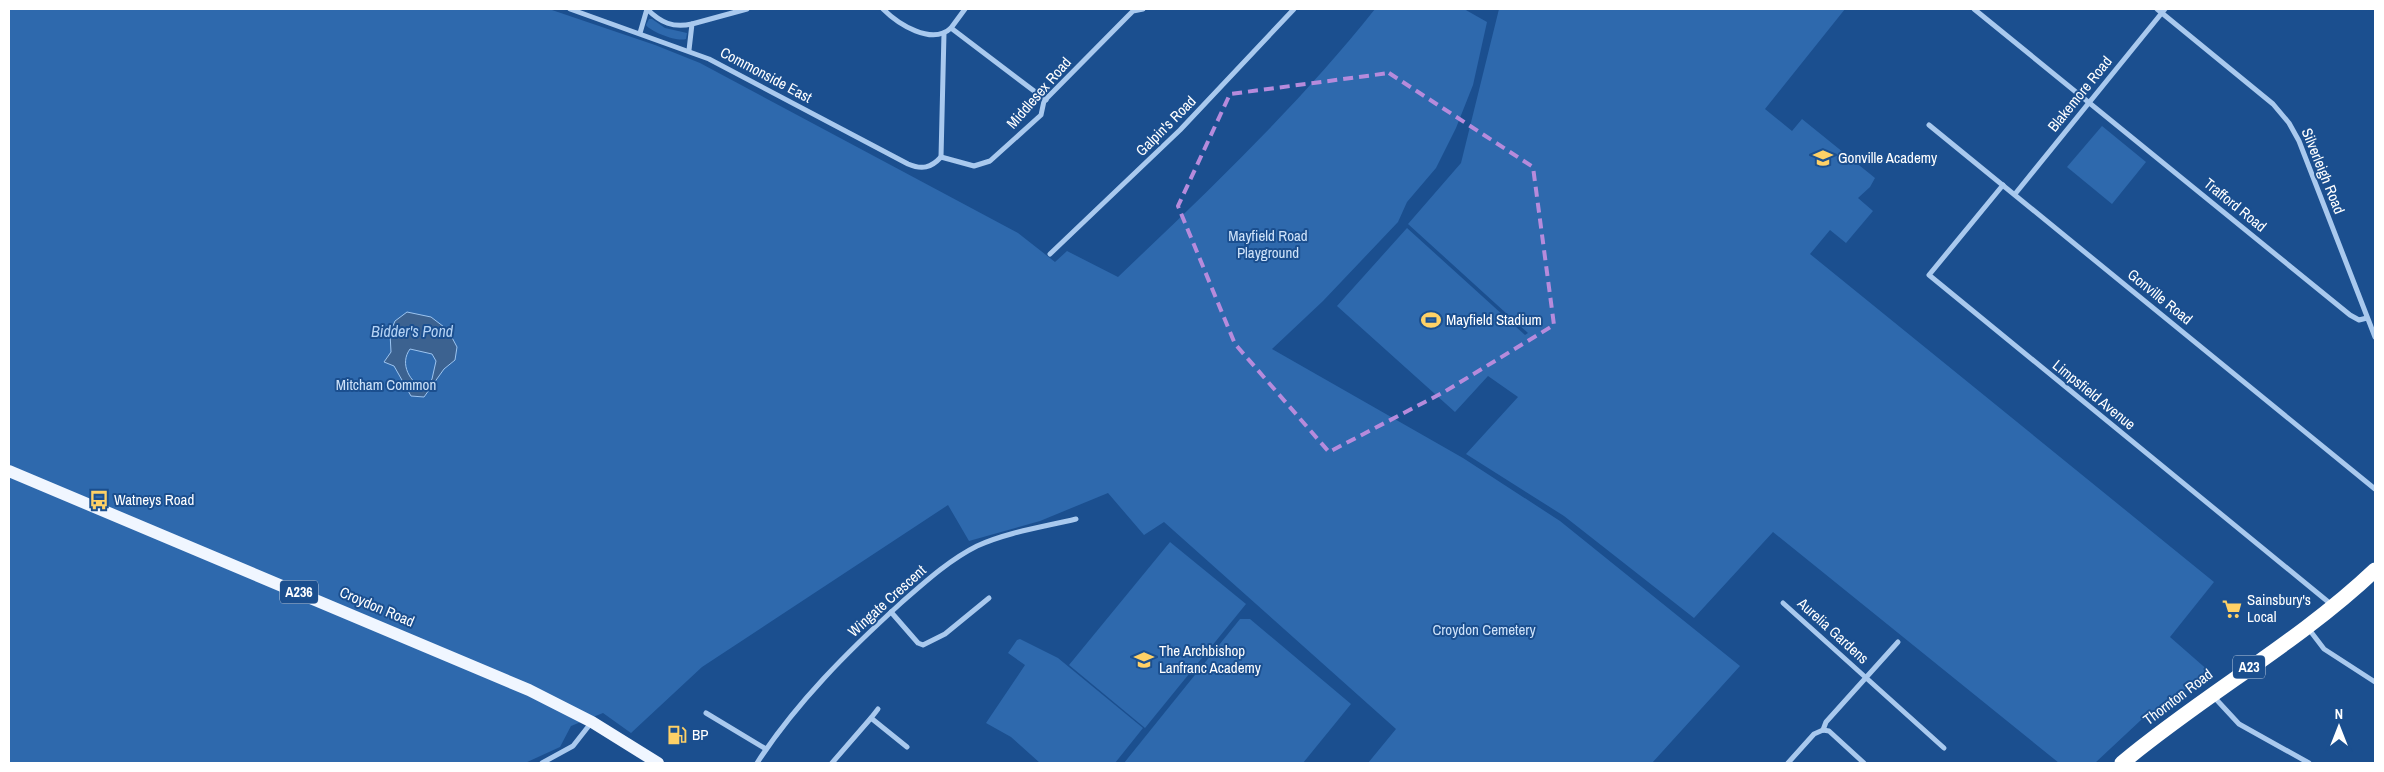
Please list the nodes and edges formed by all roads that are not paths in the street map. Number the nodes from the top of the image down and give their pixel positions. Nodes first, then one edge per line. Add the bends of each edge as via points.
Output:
1 (570, 9) edge
2 (647, 9) edge
3 (748, 9) edge
4 (883, 9) edge
5 (965, 9) edge
6 (1143, 9) edge
7 (1294, 9) edge
8 (1974, 9) edge
9 (1131, 10) edge
10 (2161, 10) edge
11 (587, 12) edge
12 (692, 24) junction
13 (951, 28) junction
14 (640, 33) junction
15 (944, 33) junction
16 (689, 50) junction
17 (1046, 100) junction
18 (2089, 102) junction
19 (1929, 125) dead end
20 (942, 157) junction
21 (2003, 185) junction
22 (2015, 194) junction
23 (1050, 254) dead end
24 (2367, 318) junction
25 (2375, 337) edge
26 (9, 472) edge
27 (2375, 488) edge
28 (1076, 519) dead end
29 (2375, 570) edge
30 (989, 598) dead end
31 (1783, 603) dead end
32 (2334, 606) junction
33 (891, 612) junction
34 (2308, 627) junction
35 (1898, 642) dead end
36 (1866, 678) junction
37 (2375, 682) edge
38 (2211, 693) junction
39 (878, 709) dead end
40 (706, 713) dead end
41 (871, 718) junction
42 (592, 722) junction
43 (1823, 730) junction
44 (907, 747) dead end
45 (1944, 748) dead end
46 (766, 749) junction
47 (542, 763) edge
48 (658, 763) edge
49 (757, 763) edge
50 (832, 763) edge
51 (1788, 763) edge
52 (1864, 763) edge
53 (2122, 763) edge
54 (2309, 763) edge

1 - 11 street, Commonside East
2 - 12 street via 663,23 673,26
2 - 14 street
3 - 12 street
4 - 15 street via 913,29
5 - 13 street
6 - 9 street, Middlesex Road
7 - 23 street, Galpin's Road via 1180,130
8 - 18 street, Trafford Road
9 - 17 street, Middlesex Road
10 - 18 street, Blakemore Road
10 - 24 street, Silverleigh Road via 2273,104 2289,123 2299,141
11 - 14 street, Commonside East
12 - 16 street
13 - 15 street
13 - 17 street
14 - 16 street, Commonside East
15 - 20 street
16 - 20 street, Commonside East via 908,164 928,167
17 - 20 street, Middlesex Road via 1041,115 990,161 974,166
18 - 22 street, Blakemore Road
18 - 24 street, Trafford Road via 2350,315 2359,320
19 - 21 street, Gonville Road
21 - 22 street, Gonville Road
21 - 32 street, Limpsfield Avenue via 1929,275
22 - 27 street, Gonville Road
24 - 25 street, Silverleigh Road
26 - 42 main road, Croydon Road / A236 via 451,656
28 - 33 street, Wingate Crescent via 1010,534 976,547 930,578
29 - 32 highway, Thornton Road / A23
30 - 33 street via 945,634 923,645
31 - 36 street, Aurelia Gardens
32 - 34 highway, Thornton Road / A23
33 - 46 street, Wingate Crescent via 823,679
34 - 37 street via 2324,649
34 - 38 highway, Thornton Road / A23
35 - 36 street, Aurelia Gardens
36 - 43 street, Aurelia Gardens via 1826,722
36 - 45 street, Aurelia Gardens
38 - 53 highway, Thornton Road / A23
38 - 54 street via 2239,724
39 - 41 street
40 - 46 street
41 - 44 street
41 - 50 street
42 - 47 street via 573,746
42 - 48 main road, A236
43 - 51 street, Aurelia Gardens via 1814,734
43 - 52 street via 1829,731
46 - 49 street, Wingate Crescent

